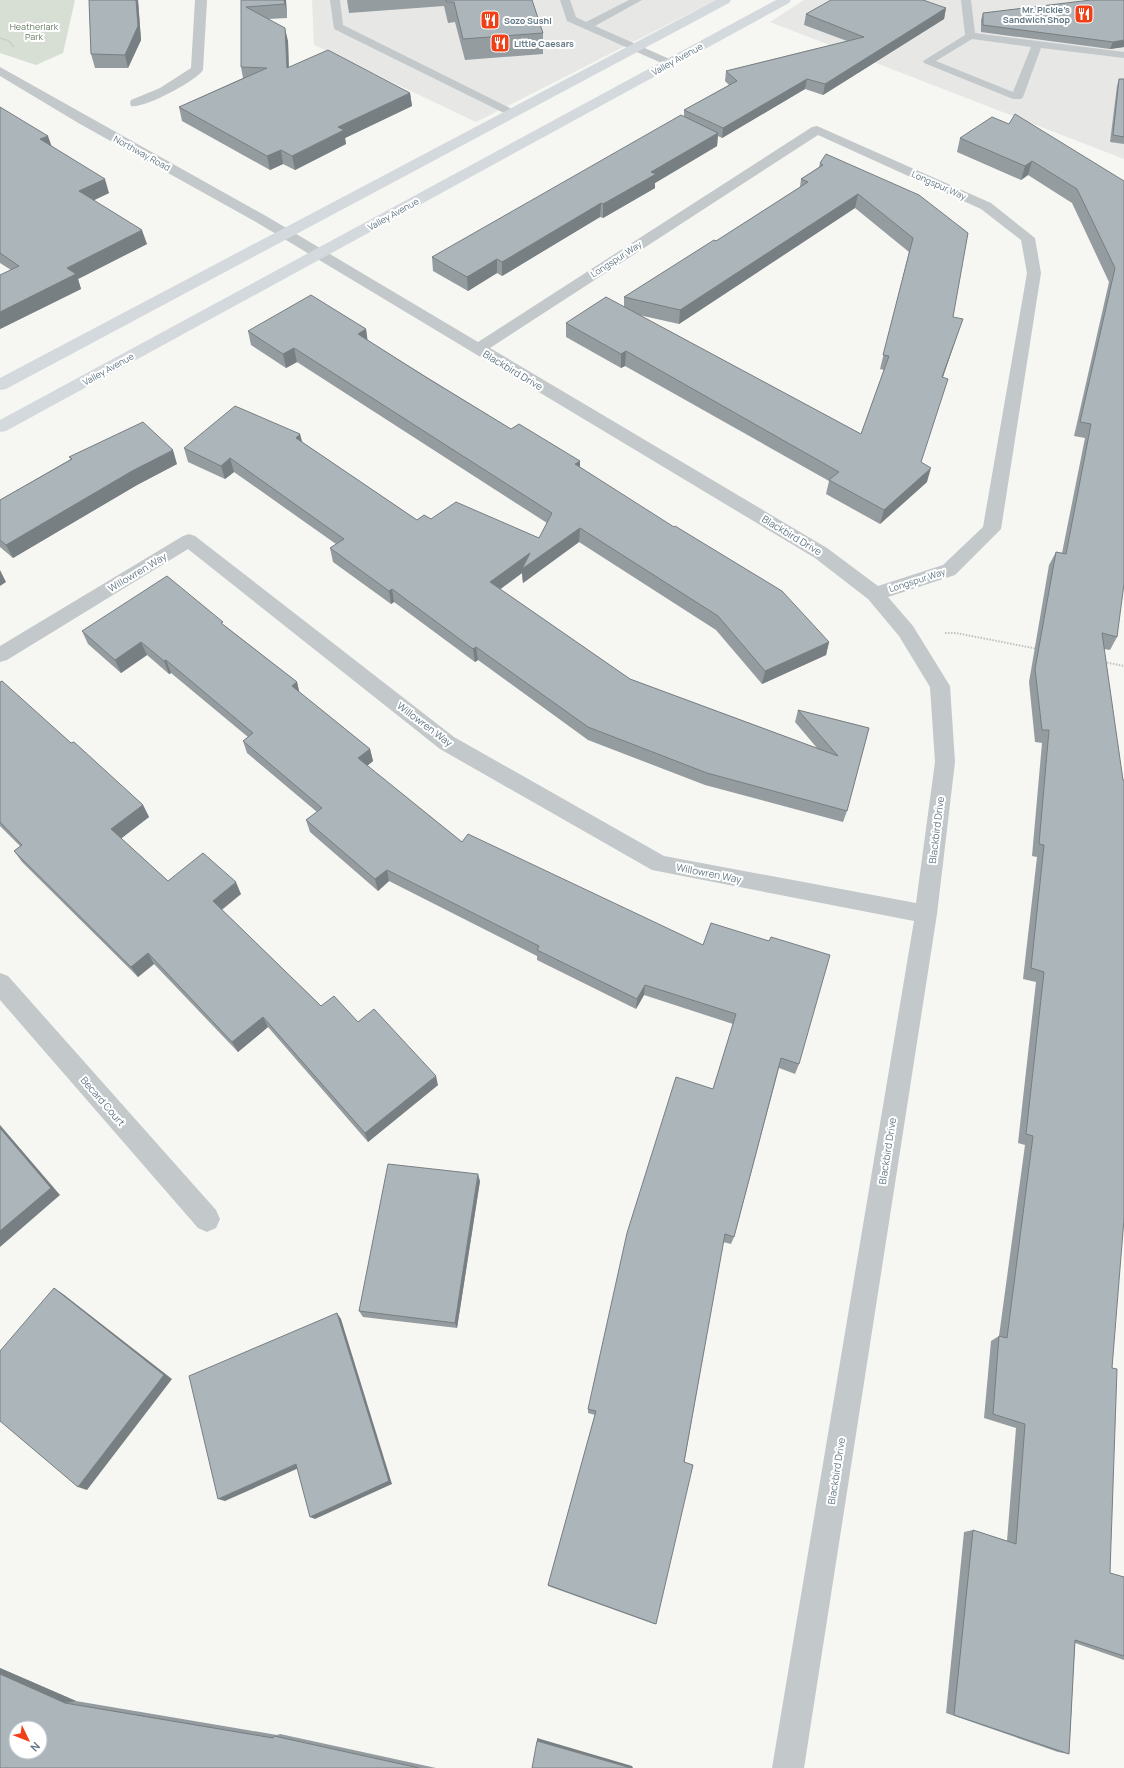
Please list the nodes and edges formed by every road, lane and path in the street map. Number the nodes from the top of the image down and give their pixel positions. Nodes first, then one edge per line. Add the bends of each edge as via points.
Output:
1 (200, 0) edge
2 (335, 0) edge
3 (565, 0) edge
4 (637, 0) edge
5 (725, 0) edge
6 (785, 0) edge
7 (966, 0) edge
8 (586, 26) junction
9 (970, 36) junction
10 (1038, 44) junction
11 (635, 48) junction
12 (1124, 55) edge
13 (670, 63) junction
14 (0, 72) edge
15 (136, 103) dead end
16 (512, 113) junction
17 (286, 234) junction
18 (320, 254) junction
19 (478, 348) junction
20 (0, 385) edge
21 (0, 427) edge
22 (875, 594) junction
23 (906, 631) junction
24 (1040, 649) edge
25 (0, 655) edge
26 (1101, 661) edge
27 (1124, 666) edge
28 (926, 914) junction
29 (0, 983) edge
30 (207, 1219) dead end
31 (788, 1768) edge

1 - 15 street via 197,70 165,91
2 - 16 lane via 338,27
3 - 8 lane via 571,19
4 - 8 lane
5 - 11 main road
6 - 13 main road, Valley Avenue
7 - 9 lane
8 - 11 lane
9 - 10 lane
9 - 10 lane via 928,61 1017,97
10 - 12 lane
11 - 13 lane
11 - 16 main road
13 - 18 main road, Valley Avenue
14 - 17 street, Northway Road
16 - 17 main road
17 - 18 street, Blackbird Drive
17 - 20 main road
18 - 19 street, Blackbird Drive
18 - 21 main road, Valley Avenue
19 - 22 street, Blackbird Drive via 821,553
19 - 22 street, Longspur Way via 817,130 986,206 1028,238 1034,273 992,529 948,570
22 - 23 street, Blackbird Drive
23 - 24 path via 956,633
23 - 28 street, Blackbird Drive via 940,686 945,754
25 - 28 street, Willowren Way via 189,540 447,743 660,864
26 - 27 path
28 - 31 street, Blackbird Drive
29 - 30 street, Becard Court

